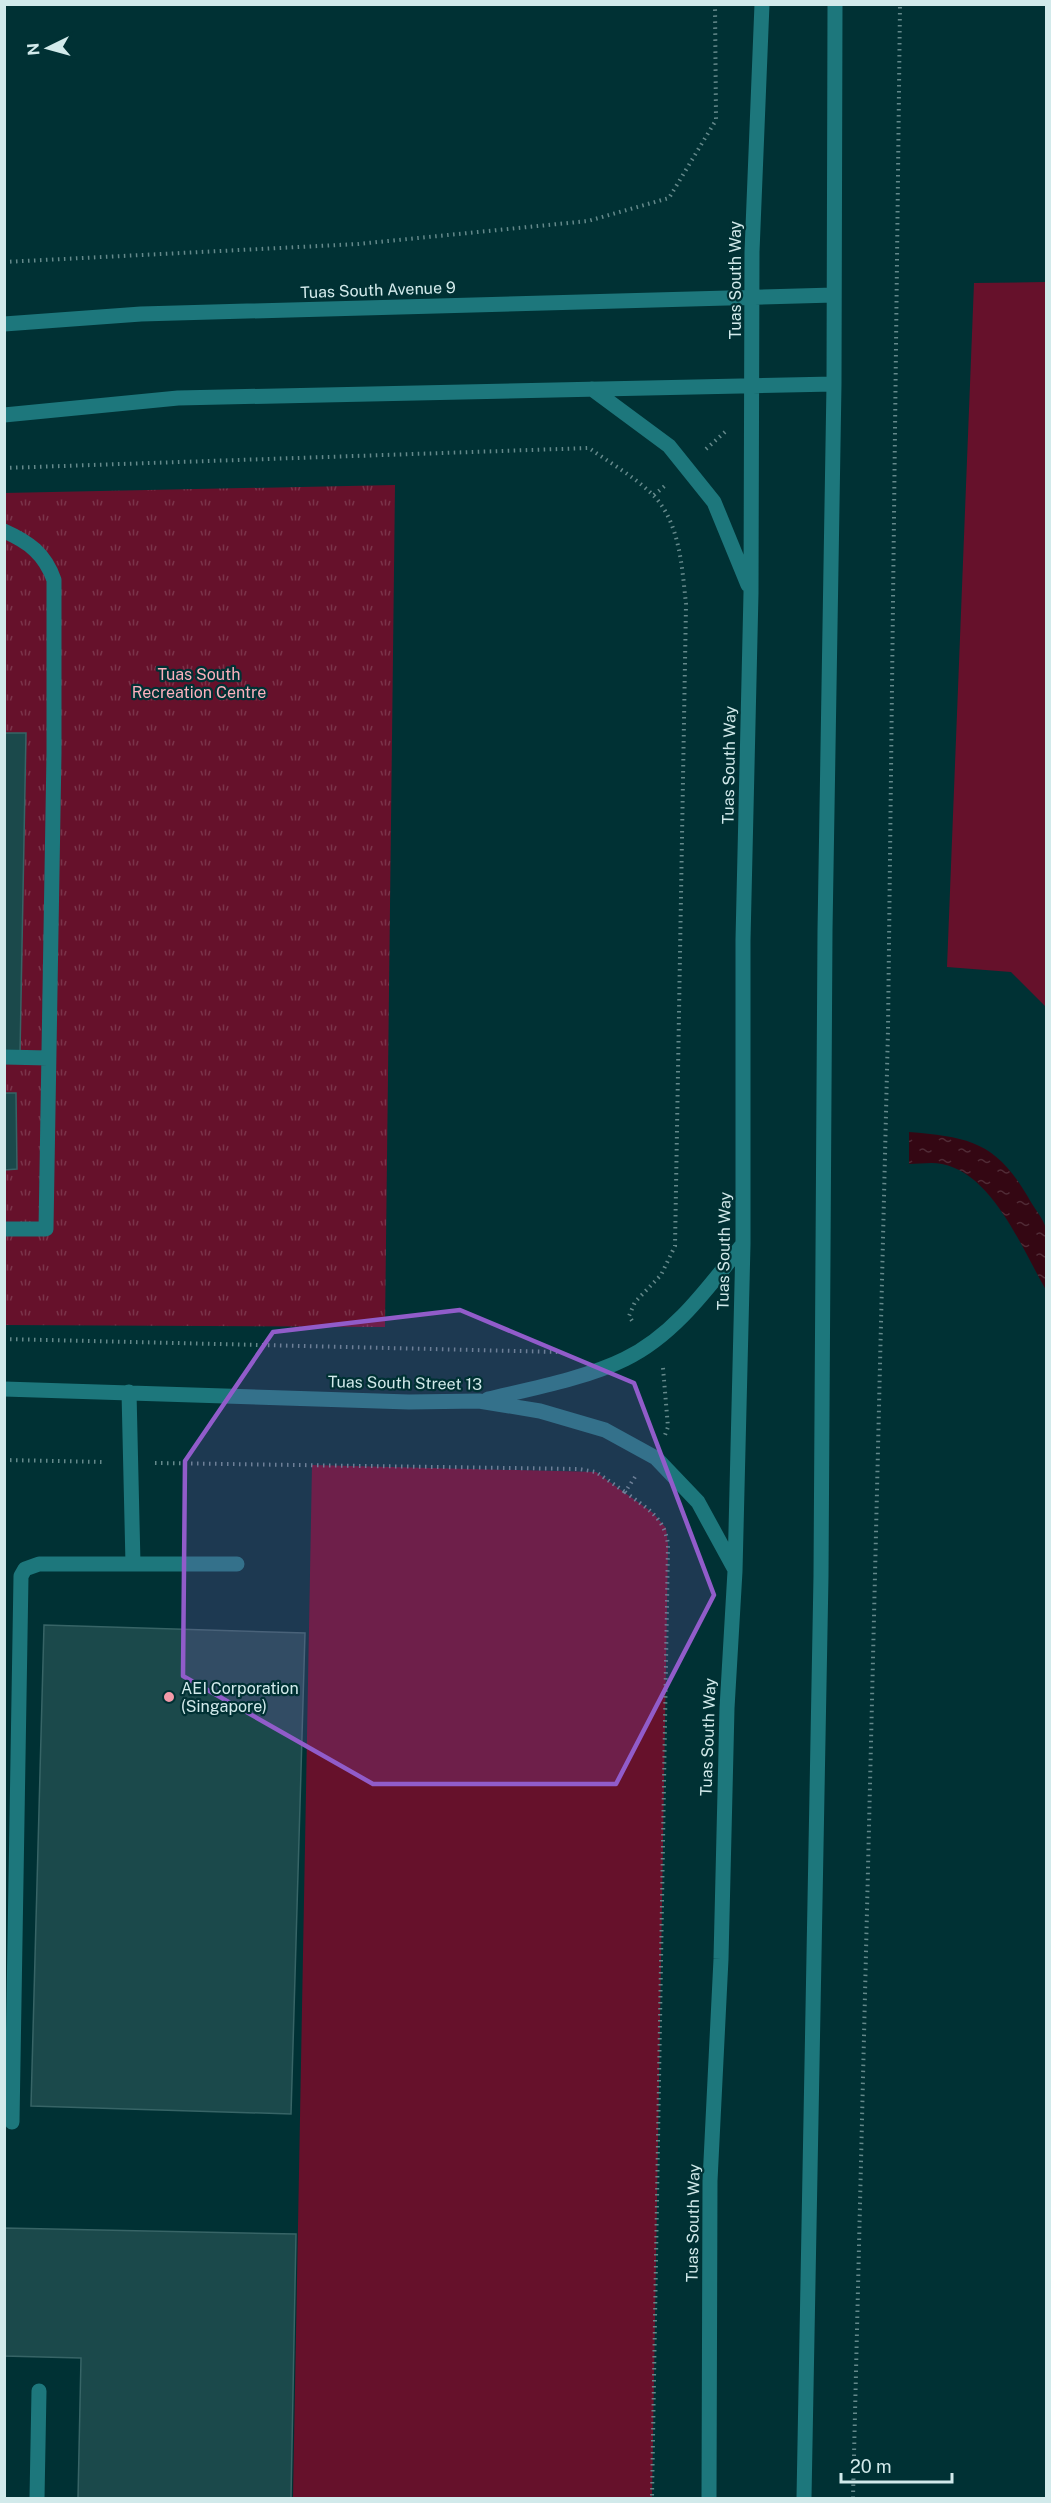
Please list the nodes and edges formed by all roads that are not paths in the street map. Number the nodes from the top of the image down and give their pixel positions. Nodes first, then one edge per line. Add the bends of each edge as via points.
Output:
1 (762, 4) edge
2 (836, 4) edge
3 (834, 295) junction
4 (753, 298) junction
5 (4, 324) edge
6 (834, 384) junction
7 (753, 386) junction
8 (592, 389) junction
9 (4, 415) edge
10 (4, 531) edge
11 (751, 593) junction
12 (4, 1057) edge
13 (48, 1058) junction
14 (4, 1229) edge
15 (743, 1244) junction
16 (4, 1389) edge
17 (129, 1392) junction
18 (479, 1401) junction
19 (133, 1564) junction
20 (237, 1564) dead end
21 (735, 1571) junction
22 (12, 2122) dead end
23 (39, 2391) dead end
24 (37, 2499) edge
25 (710, 2499) edge
26 (804, 2499) edge

1 - 4 street, Tuas South Way
2 - 3 street
3 - 4 street, Tuas South Avenue 9
3 - 6 street
4 - 5 street, Tuas South Avenue 9 via 141,314
4 - 7 street, Tuas South Way
6 - 7 street
6 - 26 street
7 - 8 street
7 - 11 street, Tuas South Way
8 - 9 street via 178,398
8 - 11 street via 669,446 714,502
10 - 13 street via 29,542 49,565 54,580
11 - 15 street, Tuas South Way via 743,940
12 - 13 street
13 - 14 street via 46,1229
15 - 18 street via 696,1302 651,1344 625,1359 545,1386
15 - 21 street, Tuas South Way
16 - 17 street, Tuas South Street 13
17 - 18 street, Tuas South Street 13
17 - 19 street
18 - 21 street, Tuas South Street 13 via 540,1411 605,1430 650,1455 673,1473 698,1502
19 - 20 street
19 - 22 street via 39,1564 25,1569 21,1576
21 - 25 street, Tuas South Way via 711,2181
23 - 24 street

